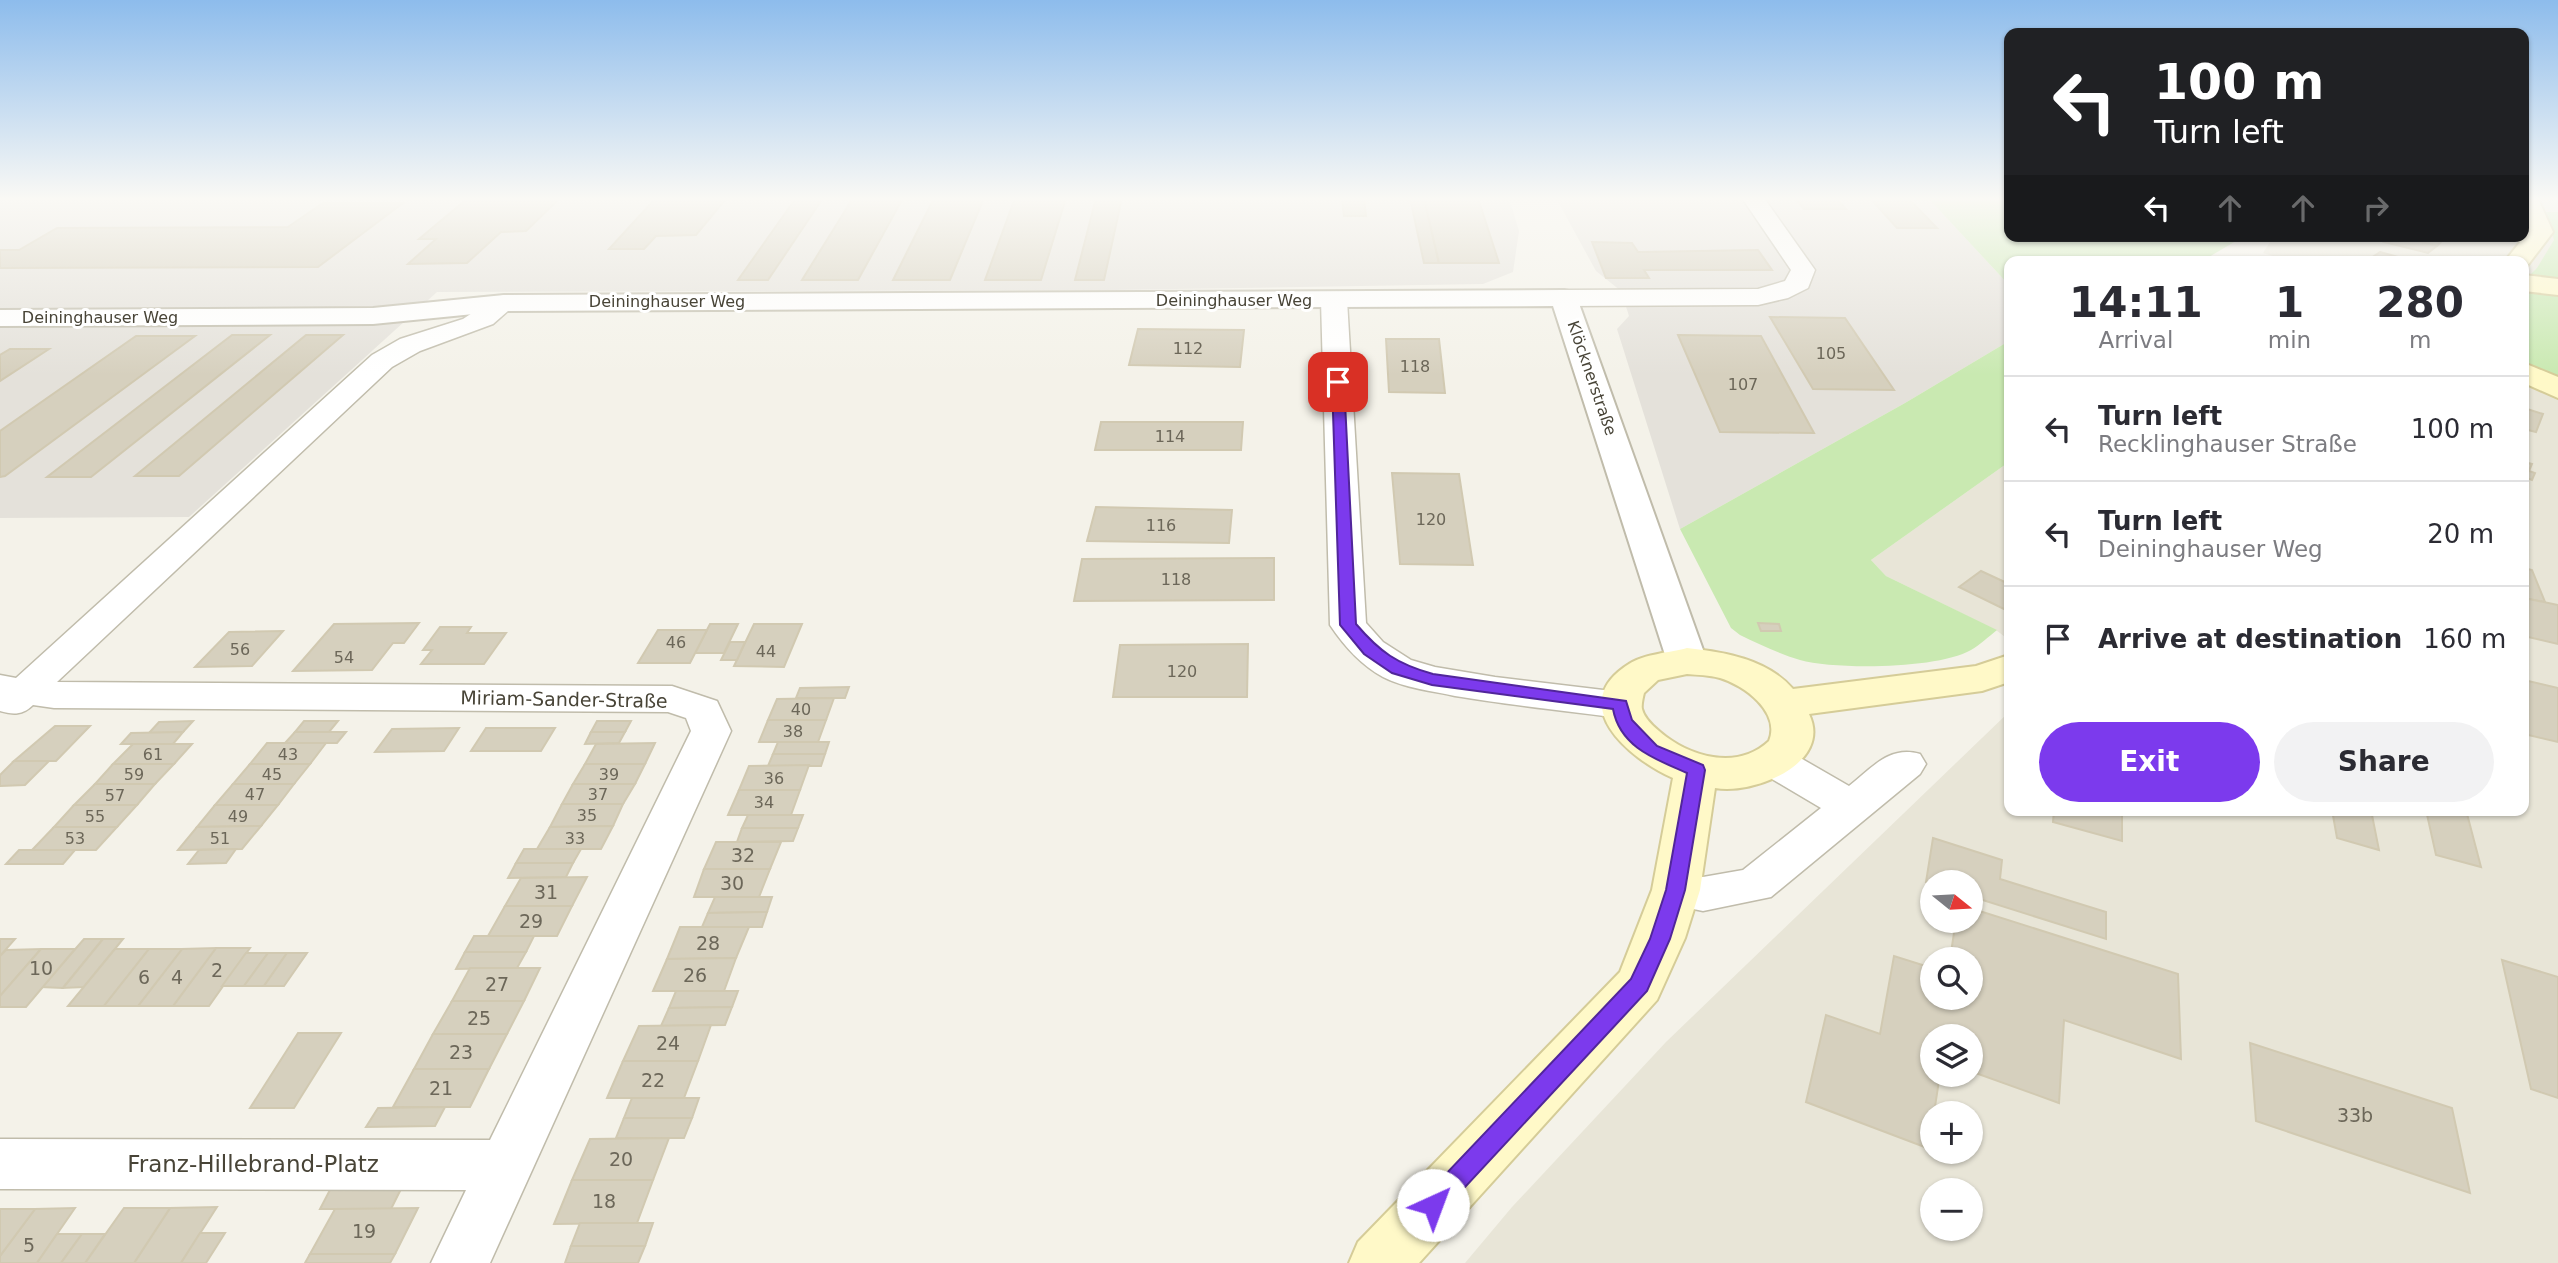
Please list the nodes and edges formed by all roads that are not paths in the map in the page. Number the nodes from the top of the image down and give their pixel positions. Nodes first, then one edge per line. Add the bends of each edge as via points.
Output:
1 (1795, 257) edge
2 (2529, 284) edge
3 (2558, 287) edge
4 (1564, 298) junction
5 (1334, 300) junction
6 (505, 303) junction
7 (0, 318) edge
8 (2529, 361) edge
9 (2558, 364) edge
10 (2529, 374) edge
11 (2558, 389) edge
12 (1687, 661) junction
13 (2004, 670) edge
14 (8, 698) edge
15 (1784, 704) junction
16 (1620, 705) junction
17 (1775, 762) junction
18 (1905, 764) dead end
19 (1696, 770) junction
20 (1852, 807) junction
21 (1676, 890) junction
22 (0, 1164) edge
23 (506, 1165) junction
24 (460, 1263) edge
25 (1379, 1263) edge

1 - 4 street, Klöcknerstraße via 1804,270 1799,283 1777,295
2 - 3 main road
4 - 5 street, Deininghauser Weg
4 - 12 street, Klöcknerstraße
5 - 6 street, Deininghauser Weg
5 - 16 street, Deininghauser Weg via 1348,625 1370,650 1398,670 1495,690
6 - 7 street, Deininghauser Weg via 373,316
6 - 14 street, Miriam-Sander-Straße via 478,323 409,345 382,361
8 - 9 main road
10 - 11 main road
12 - 15 main road via 1743,673 1767,686
12 - 16 main road via 1646,668 1622,690
13 - 15 main road via 1982,678
14 - 23 street, Miriam-Sander-Straße via 672,699 703,710 711,731
15 - 17 main road via 1794,735
16 - 19 main road via 1634,736 1651,750
17 - 19 main road via 1753,771
17 - 20 street
18 - 20 street
19 - 21 main road
20 - 21 street via 1755,885 1703,894
21 - 25 main road via 1639,985
22 - 23 street, Franz-Hillebrand-Platz
23 - 24 street, Miriam-Sander-Straße

